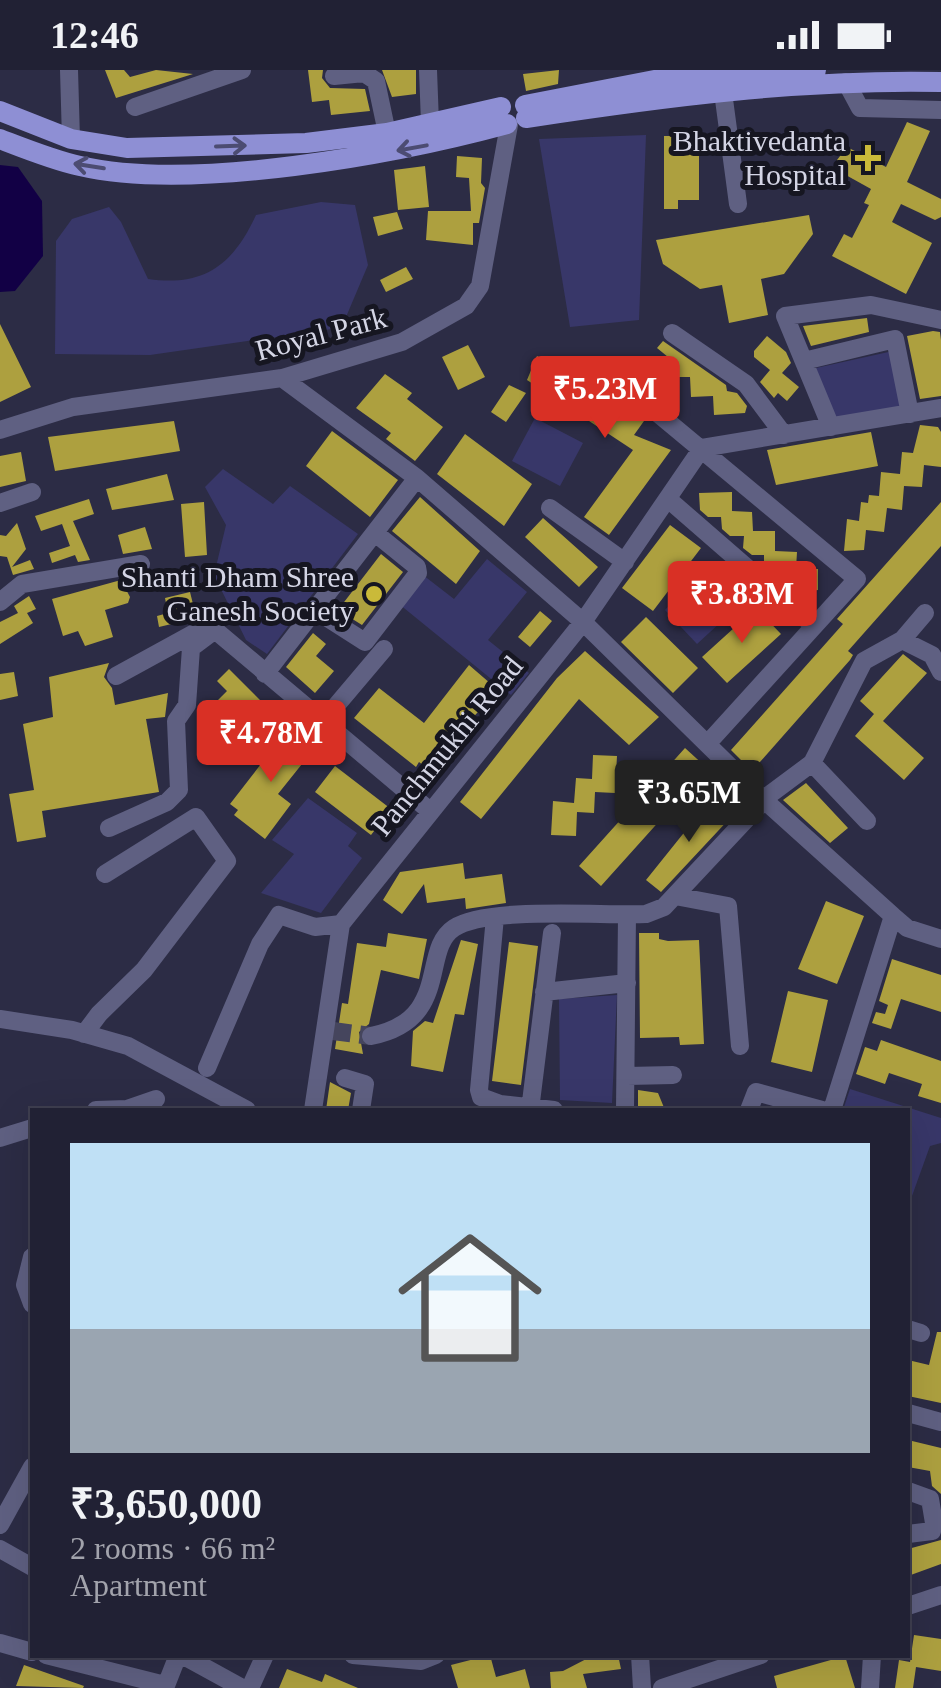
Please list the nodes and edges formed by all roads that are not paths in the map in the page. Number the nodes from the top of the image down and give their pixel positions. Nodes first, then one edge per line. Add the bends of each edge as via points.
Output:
1 (69, 70) edge
2 (242, 70) edge
3 (428, 70) edge
4 (816, 70) edge
5 (366, 72) edge
6 (661, 75) edge
7 (334, 76) dead end
8 (205, 77) edge
9 (733, 79) edge
10 (846, 82) junction
11 (941, 82) edge
12 (135, 108) dead end
13 (941, 110) edge
14 (0, 111) edge
15 (513, 116) junction
16 (430, 123) junction
17 (387, 133) junction
18 (62, 135) junction
19 (0, 139) edge
20 (44, 155) junction
21 (738, 204) dead end
22 (889, 311) junction
23 (941, 320) edge
24 (672, 333) dead end
25 (895, 339) junction
26 (804, 361) junction
27 (602, 367) dead end
28 (282, 378) junction
29 (941, 408) edge
30 (910, 414) junction
31 (830, 427) junction
32 (0, 430) edge
33 (784, 435) junction
34 (702, 448) junction
35 (417, 478) junction
36 (32, 492) dead end
37 (0, 503) edge
38 (673, 503) junction
39 (550, 508) dead end
40 (375, 533) junction
41 (624, 562) junction
42 (141, 564) dead end
43 (0, 602) edge
44 (316, 610) junction
45 (926, 613) dead end
46 (583, 622) junction
47 (814, 626) junction
48 (216, 631) junction
49 (902, 640) junction
50 (384, 650) dead end
51 (941, 672) edge
52 (265, 674) junction
53 (116, 676) dead end
54 (324, 720) junction
55 (708, 743) junction
56 (812, 762) junction
57 (764, 800) junction
58 (430, 811) junction
59 (867, 822) dead end
60 (109, 828) dead end
61 (105, 874) dead end
62 (676, 896) junction
63 (627, 915) junction
64 (893, 916) junction
65 (495, 917) junction
66 (341, 924) junction
67 (552, 933) dead end
68 (941, 939) edge
69 (627, 982) junction
70 (544, 992) junction
71 (0, 1019) edge
72 (84, 1034) junction
73 (371, 1036) tunnel mouth
74 (740, 1046) dead end
75 (207, 1068) dead end
76 (627, 1076) junction
77 (673, 1076) dead end
78 (345, 1078) dead end
79 (156, 1099) dead end
80 (127, 1108) edge
81 (243, 1108) edge
82 (313, 1108) edge
83 (361, 1108) edge
84 (530, 1108) edge
85 (625, 1108) edge
86 (750, 1108) edge
87 (810, 1108) edge
88 (833, 1108) edge
89 (30, 1129) edge
90 (0, 1138) edge
91 (30, 1265) edge
92 (30, 1299) edge
93 (910, 1414) edge
94 (941, 1422) edge
95 (30, 1471) edge
96 (910, 1492) edge
97 (938, 1523) edge
98 (0, 1524) edge
99 (910, 1534) edge
100 (0, 1550) edge
101 (30, 1566) edge
102 (941, 1595) edge
103 (910, 1605) edge
104 (0, 1644) edge
105 (30, 1652) edge
106 (57, 1658) edge
107 (179, 1658) edge
108 (186, 1658) edge
109 (264, 1658) edge
110 (390, 1658) edge
111 (427, 1658) edge
112 (640, 1658) edge
113 (752, 1658) edge
114 (872, 1658) edge
115 (165, 1687) edge
116 (242, 1688) edge
117 (250, 1688) edge
118 (642, 1688) edge
119 (662, 1688) edge
120 (870, 1688) edge

1 - 18 street
2 - 8 street
3 - 16 street
4 - 9 main road
5 - 7 street
5 - 17 street via 378,84
6 - 9 main road
6 - 15 main road
8 - 12 street
9 - 10 main road
9 - 15 main road
9 - 21 street
10 - 11 main road
10 - 13 street via 860,108
14 - 18 main road
15 - 16 main road
15 -> 20 main road via 400,150 258,168 129,172
15 - 28 street, Royal Park via 473,298 402,342
16 - 17 main road
18 -> 17 main road via 127,148 306,143
18 - 20 main road
19 - 20 main road
22 - 23 street
22 - 25 street
22 - 26 street via 871,305 785,316
24 - 33 street via 746,384
25 - 26 street
25 - 30 street
26 - 31 street
27 - 34 street
28 - 32 street, Royal Park via 73,406
28 - 35 street
29 - 30 street
30 - 31 street
31 - 33 street
33 - 34 street
34 - 38 street, Panchmukhi Road
34 - 47 street via 857,579
35 - 40 street
35 - 46 street
36 - 37 street
38 - 41 street, Panchmukhi Road
38 - 47 street
39 - 41 street
40 - 44 street
40 - 44 street via 418,573 366,642
41 - 46 street, Panchmukhi Road
42 - 43 street via 22,584
44 - 52 street
45 - 49 street
46 - 55 street
46 - 58 street, Panchmukhi Road
47 - 55 street
48 - 52 street
48 - 53 street via 204,625
48 - 60 street via 191,648 187,706 176,721 179,790
49 - 51 street via 932,655
49 - 56 street via 864,661
50 - 54 street
52 - 54 street
54 - 58 street
55 - 57 street
56 - 57 street
56 - 59 street
57 - 62 street
57 - 64 street
58 - 66 street, Panchmukhi Road
61 - 72 street via 196,817 228,861 144,970
62 - 63 street via 664,908
62 - 74 street via 728,906
63 - 65 street
63 - 69 street
64 - 68 street
64 - 88 street
65 - 73 street via 451,929 420,1008 398,1027
65 - 84 street via 479,1090 484,1098
66 - 75 street via 315,927 279,915
66 - 82 street
67 - 70 street
69 - 70 street
69 - 76 street
70 - 84 street
71 - 72 street
72 - 81 street via 128,1046
76 - 77 street
76 - 85 street
78 - 83 street via 365,1084
79 - 80 street
86 - 87 street via 756,1092
89 - 90 street
91 - 92 street
93 - 94 street
95 - 98 street
96 - 97 street via 930,1499
97 - 99 street via 932,1531
100 - 101 street
102 - 103 street
104 - 105 street
106 - 115 street
107 - 115 street
108 - 116 street
109 - 117 street
110 - 111 street
112 - 118 street
113 - 119 street
114 - 120 street

